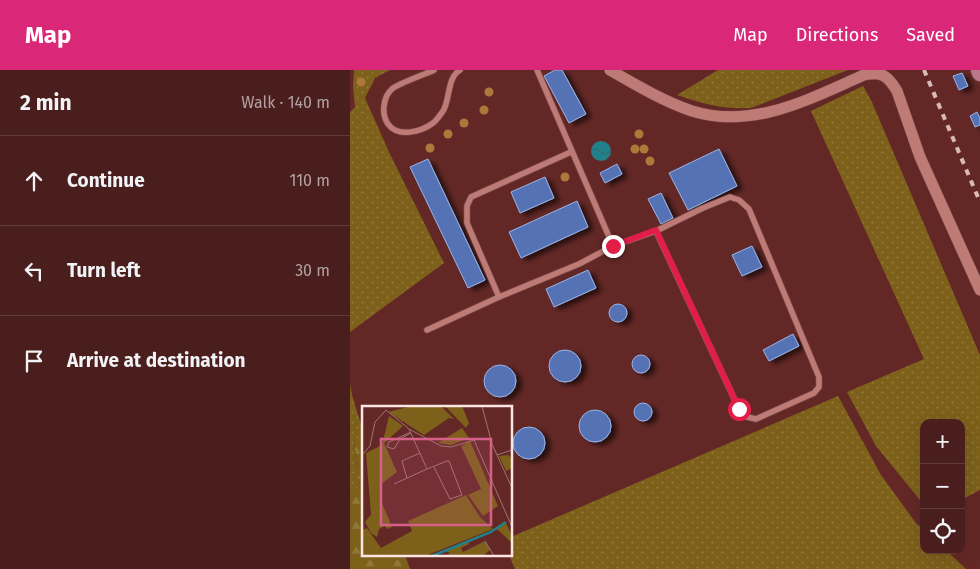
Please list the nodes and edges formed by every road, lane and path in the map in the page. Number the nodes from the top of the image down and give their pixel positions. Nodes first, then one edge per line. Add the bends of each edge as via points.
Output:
1 (434, 70) edge
2 (460, 70) edge
3 (537, 70) edge
4 (610, 70) edge
5 (571, 152) junction
6 (656, 230) junction
7 (613, 246) junction
8 (980, 290) edge
9 (499, 297) junction
10 (427, 330) dead end

1 - 2 lane via 392,88 383,112 390,127 399,132 413,132 434,123 444,109 450,86
3 - 5 lane
4 - 8 street via 674,104 732,117 750,116 796,104 864,75 886,76 897,91 920,157
5 - 7 lane
5 - 9 lane via 471,197 467,206 467,223
6 - 6 lane via 730,197 749,209 820,377 819,387 814,393 756,419 747,417 739,409
6 - 7 lane
7 - 9 lane via 579,264
9 - 10 lane

